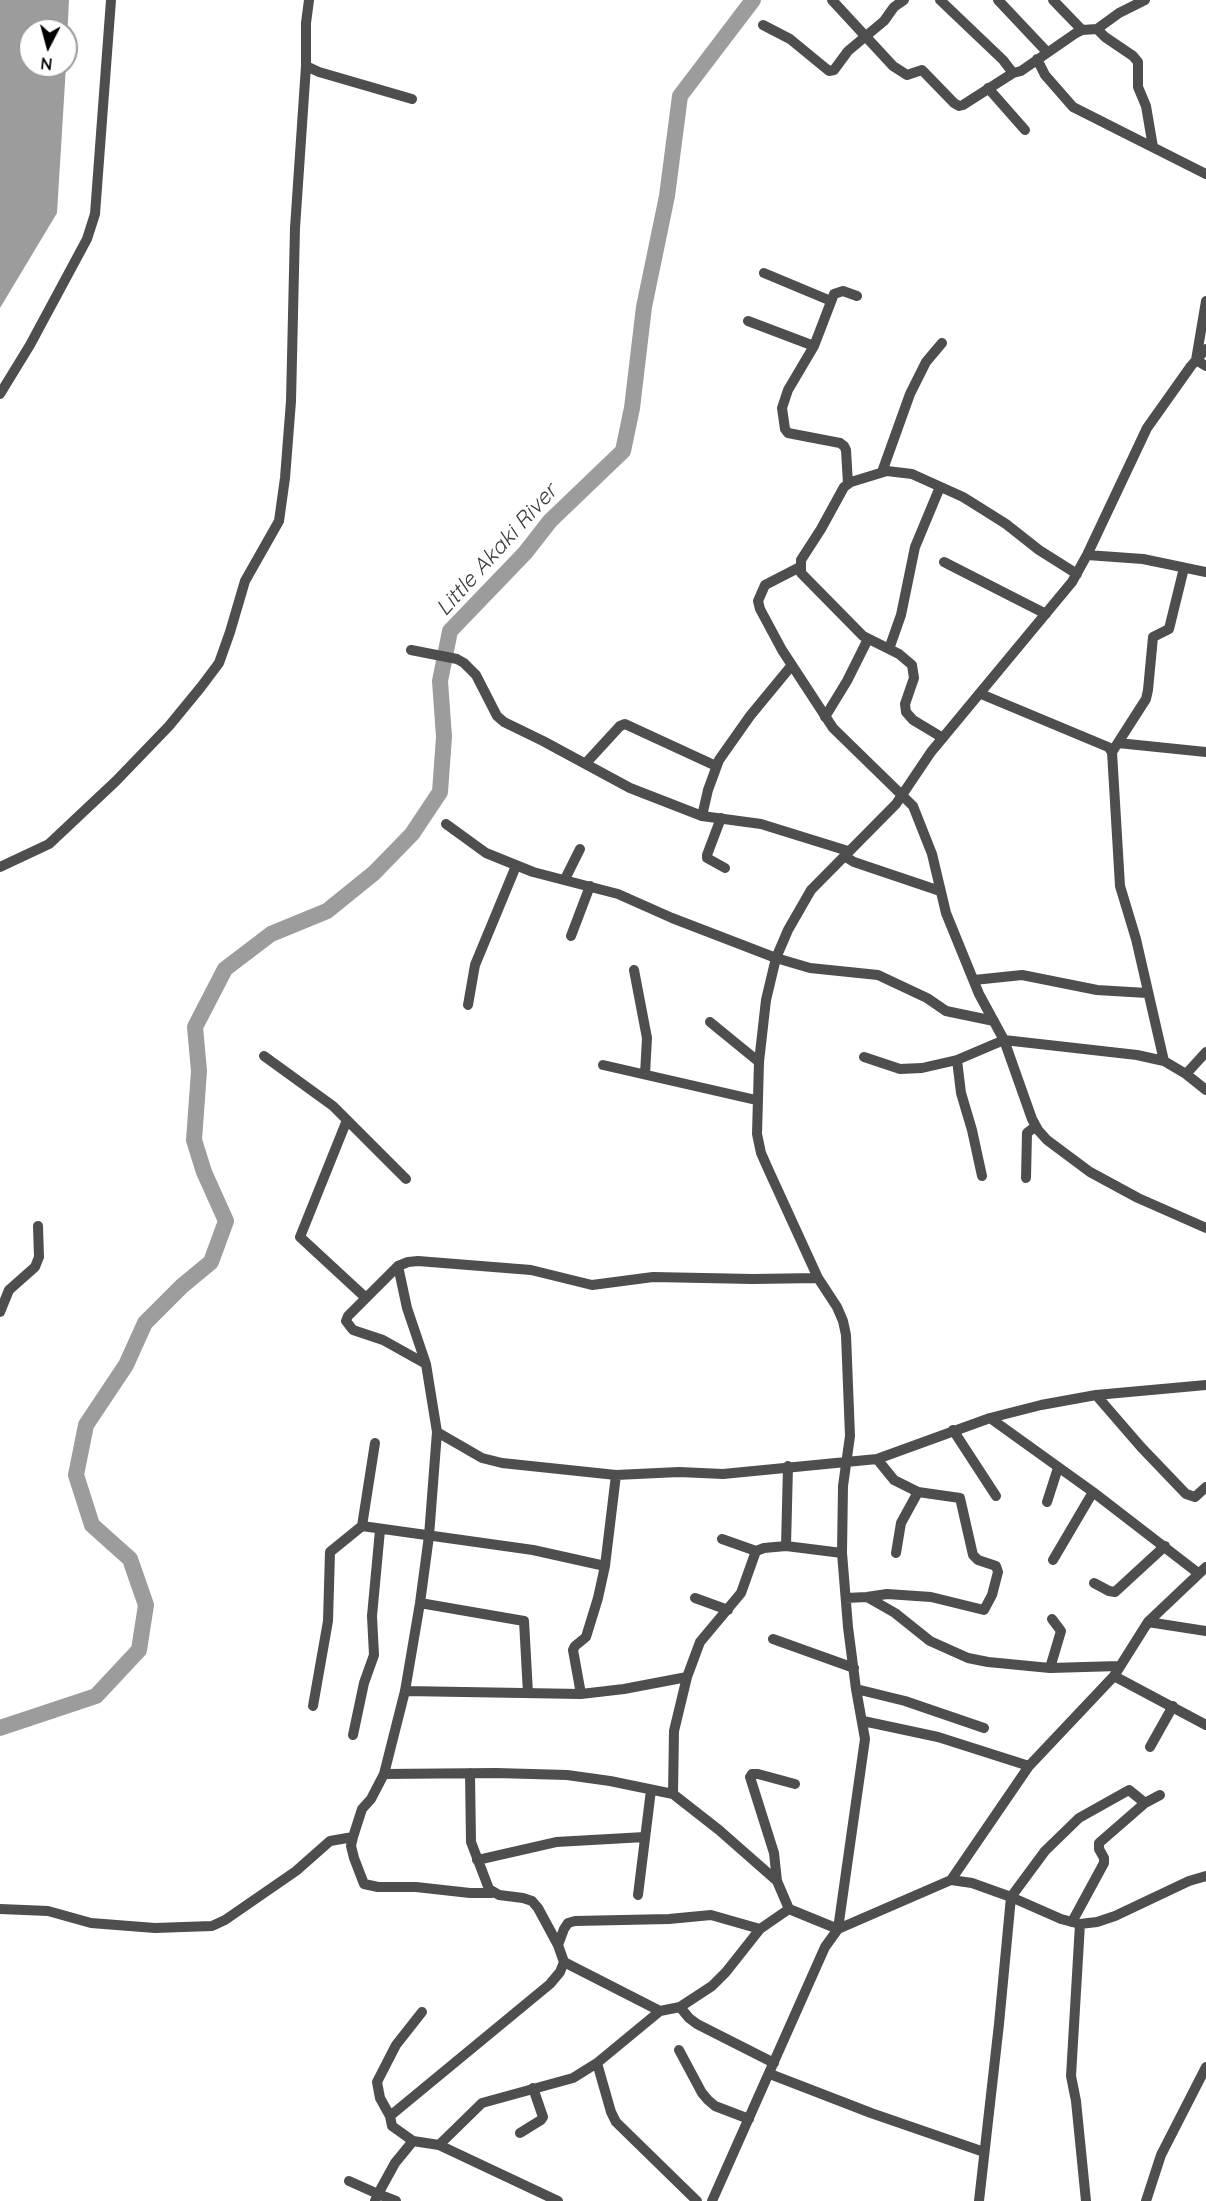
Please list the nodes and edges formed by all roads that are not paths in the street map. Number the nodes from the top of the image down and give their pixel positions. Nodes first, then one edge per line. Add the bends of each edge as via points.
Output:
1 (111, 0) edge
2 (309, 0) edge
3 (832, 0) edge
4 (904, 0) edge
5 (940, 0) edge
6 (998, 0) edge
7 (1053, 0) edge
8 (1145, 0) edge
9 (890, 3) edge
10 (1130, 3) edge
11 (763, 24) dead end
12 (1097, 29) junction
13 (1082, 30) junction
14 (865, 37) junction
15 (1047, 52) junction
16 (1037, 59) junction
17 (306, 66) junction
18 (1013, 73) junction
19 (988, 88) junction
20 (412, 99) dead end
21 (1025, 130) dead end
22 (1153, 147) junction
23 (1206, 174) edge
24 (764, 273) dead end
25 (857, 296) dead end
26 (831, 301) junction
27 (1206, 301) edge
28 (748, 321) dead end
29 (942, 343) dead end
30 (814, 346) junction
31 (1206, 350) edge
32 (1196, 360) junction
33 (1206, 366) edge
34 (0, 394) edge
35 (882, 472) junction
36 (848, 484) junction
37 (940, 487) junction
38 (1087, 555) junction
39 (944, 562) dead end
40 (800, 567) junction
41 (1184, 568) junction
42 (1206, 572) edge
43 (1077, 574) junction
44 (1046, 614) junction
45 (868, 639) junction
46 (889, 649) junction
47 (414, 651) dead end
48 (792, 665) junction
49 (981, 694) junction
50 (825, 717) junction
51 (943, 738) junction
52 (1115, 747) junction
53 (1206, 752) edge
54 (586, 764) junction
55 (716, 766) junction
56 (901, 797) junction
57 (702, 816) junction
58 (721, 818) junction
59 (446, 824) dead end
60 (580, 849) dead end
61 (846, 854) junction
62 (516, 866) junction
63 (0, 867) edge
64 (725, 868) dead end
65 (565, 879) junction
66 (590, 886) junction
67 (940, 891) junction
68 (571, 936) dead end
69 (776, 958) junction
70 (634, 970) dead end
71 (974, 980) junction
72 (1147, 993) junction
73 (468, 1005) dead end
74 (994, 1021) junction
75 (710, 1022) dead end
76 (1004, 1040) junction
77 (1206, 1052) edge
78 (264, 1056) dead end
79 (864, 1057) dead end
80 (957, 1060) junction
81 (1164, 1061) junction
82 (759, 1062) junction
83 (603, 1065) dead end
84 (645, 1074) junction
85 (1186, 1074) junction
86 (1206, 1090) edge
87 (756, 1100) junction
88 (347, 1120) junction
89 (1036, 1126) junction
90 (982, 1176) dead end
91 (1026, 1178) dead end
92 (406, 1179) dead end
93 (38, 1226) dead end
94 (1206, 1228) edge
95 (398, 1266) junction
96 (818, 1278) junction
97 (366, 1298) junction
98 (0, 1312) edge
99 (426, 1364) junction
100 (1205, 1387) edge
101 (1096, 1395) junction
102 (990, 1418) junction
103 (953, 1430) junction
104 (437, 1432) junction
105 (375, 1443) dead end
106 (877, 1459) junction
107 (847, 1461) junction
108 (788, 1466) junction
109 (1058, 1468) junction
110 (616, 1475) junction
111 (1206, 1487) edge
112 (918, 1492) junction
113 (1093, 1492) junction
114 (996, 1496) dead end
115 (1047, 1502) dead end
116 (362, 1526) junction
117 (380, 1530) junction
118 (429, 1536) junction
119 (722, 1539) dead end
120 (786, 1546) junction
121 (1165, 1546) junction
122 (756, 1551) junction
123 (896, 1553) dead end
124 (842, 1554) junction
125 (1053, 1560) dead end
126 (605, 1566) junction
127 (1202, 1570) edge
128 (1094, 1583) dead end
129 (867, 1597) junction
130 (695, 1598) dead end
131 (846, 1598) junction
132 (420, 1603) junction
133 (728, 1610) junction
134 (1052, 1619) dead end
135 (1148, 1622) junction
136 (1206, 1631) edge
137 (773, 1639) dead end
138 (854, 1668) junction
139 (1050, 1668) junction
140 (1117, 1671) junction
141 (687, 1677) junction
142 (856, 1689) junction
143 (405, 1690) junction
144 (528, 1693) junction
145 (581, 1694) junction
146 (314, 1706) dead end
147 (1173, 1707) junction
148 (863, 1721) junction
149 (1206, 1725) edge
150 (984, 1728) dead end
151 (353, 1735) dead end
152 (1150, 1747) dead end
153 (1029, 1766) junction
154 (470, 1773) junction
155 (384, 1774) junction
156 (795, 1784) dead end
157 (651, 1790) junction
158 (673, 1794) junction
159 (1160, 1795) dead end
160 (1145, 1803) junction
161 (353, 1837) junction
162 (645, 1837) junction
163 (477, 1860) junction
164 (1204, 1878) edge
165 (951, 1880) junction
166 (777, 1881) junction
167 (492, 1893) junction
168 (638, 1895) dead end
169 (1011, 1898) junction
170 (789, 1909) junction
171 (0, 1910) edge
172 (1076, 1923) junction
173 (760, 1929) junction
174 (838, 1929) junction
175 (558, 1944) junction
176 (564, 1962) junction
177 (680, 2007) junction
178 (660, 2011) junction
179 (422, 2012) dead end
180 (679, 2050) dead end
181 (597, 2063) junction
182 (1206, 2067) edge
183 (772, 2068) junction
184 (533, 2088) junction
185 (390, 2116) junction
186 (749, 2119) junction
187 (520, 2133) dead end
188 (413, 2141) junction
189 (439, 2145) junction
190 (984, 2152) junction
191 (349, 2181) dead end
192 (376, 2197) edge
193 (396, 2201) edge
194 (558, 2201) edge
195 (696, 2201) edge
196 (712, 2201) edge
197 (979, 2201) edge
198 (1086, 2201) edge
199 (1146, 2201) edge

1 - 34 street via 95,214 87,239
2 - 17 street
3 - 14 street
4 - 9 street
5 - 18 street
6 - 15 street
7 - 13 street
8 - 10 street
9 - 14 street via 884,21
10 - 12 street
11 - 14 street via 790,39 829,71
12 - 13 street
12 - 22 street via 1138,62 1138,87 1146,106
13 - 15 street
14 - 19 street via 904,75 922,70 959,106
15 - 16 street
16 - 18 street
16 - 22 street via 1045,75 1073,107
17 - 20 street
17 - 63 street via 295,228 291,401 279,521 245,581 219,663 201,687 116,781 49,844
18 - 19 street
19 - 21 street
22 - 23 street
24 - 26 street
25 - 26 street via 838,291
26 - 30 street
27 - 32 street
28 - 30 street
29 - 35 street via 926,362 910,393
30 - 36 street via 783,402 785,429 793,435 844,446
31 - 32 street
32 - 33 street
32 - 38 street via 1147,428
35 - 36 street
35 - 37 street via 912,474
36 - 40 street
37 - 43 street via 1006,524
37 - 46 street via 915,547 901,615
38 - 41 street via 1143,559
38 - 43 street
39 - 44 street
40 - 45 street via 805,579
40 - 48 street via 765,585 758,601
41 - 42 street
41 - 52 street via 1169,629 1153,637 1146,699
43 - 44 street
44 - 49 street
45 - 46 street
45 - 50 street
46 - 51 street via 912,665 914,672 906,712
47 - 54 street via 457,659 476,675 504,722
48 - 50 street
48 - 55 street
49 - 51 street
49 - 52 street
50 - 56 street
51 - 56 street
52 - 53 street
52 - 72 street via 1120,886
54 - 55 street via 625,724
54 - 57 street via 630,788
55 - 57 street
56 - 61 street
56 - 67 street via 913,806 932,854
57 - 58 street
58 - 61 street via 761,824
58 - 64 street via 706,855
59 - 62 street via 486,853
60 - 65 street
61 - 67 street via 854,862
61 - 69 street via 811,890
62 - 65 street
62 - 73 street via 475,965
65 - 66 street
66 - 68 street
66 - 69 street
67 - 71 street
69 - 74 street via 810,968 878,975 946,1011
69 - 82 street via 766,1000
70 - 84 street via 647,1038
71 - 72 street via 1022,975 1096,990
71 - 74 street
72 - 81 street
74 - 76 street
75 - 82 street
76 - 80 street
76 - 81 street
76 - 89 street
77 - 85 street
78 - 88 street
79 - 80 street via 900,1069
80 - 90 street via 961,1093
81 - 85 street
82 - 87 street
83 - 84 street
84 - 87 street
85 - 86 street
87 - 96 street via 761,1154
88 - 92 street
88 - 97 street via 300,1237
89 - 91 street via 1027,1133
89 - 94 street via 1047,1140 1090,1172
93 - 98 street via 39,1257 35,1267 9,1290
95 - 96 street via 418,1261 531,1270 592,1285 653,1277
95 - 97 street
95 - 99 street
96 - 107 street via 837,1306 846,1335 850,1400
97 - 99 street via 348,1316 348,1326 389,1342
99 - 104 street
100 - 101 street
101 - 102 street
101 - 111 street via 1186,1494 1195,1497
102 - 103 street
102 - 109 street
103 - 106 street
103 - 114 street
104 - 110 street via 482,1458
104 - 118 street
105 - 116 street
106 - 107 street
106 - 112 street via 894,1480
107 - 108 street
107 - 124 street
108 - 110 street via 723,1474
108 - 120 street
109 - 113 street
109 - 115 street
110 - 126 street
112 - 123 street via 901,1523
112 - 129 street via 960,1498 973,1555 998,1568 993,1595 984,1610 932,1597 887,1593
113 - 121 street
113 - 125 street
116 - 117 street
116 - 146 street via 333,1547 328,1558 328,1621
117 - 118 street
117 - 151 street via 372,1616 374,1655
118 - 126 street via 533,1550
118 - 132 street
119 - 122 street
120 - 122 street
120 - 124 street
121 - 127 street
121 - 128 street via 1114,1592
122 - 133 street via 741,1593
124 - 131 street
126 - 145 street via 586,1637 573,1650
127 - 135 street
129 - 131 street
129 - 139 street via 953,1653 988,1662
130 - 133 street
131 - 138 street
132 - 143 street
132 - 144 street via 525,1621
133 - 141 street via 700,1642
134 - 139 street via 1061,1631
135 - 136 street
135 - 140 street
137 - 138 street
138 - 142 street
139 - 140 street
140 - 147 street
140 - 153 street
141 - 145 street
141 - 158 street via 674,1731
142 - 148 street
142 - 150 street
143 - 144 street
143 - 155 street
144 - 145 street
147 - 149 street
147 - 152 street
148 - 153 street via 938,1737
148 - 174 street via 864,1756
153 - 165 street
154 - 155 street
154 - 157 street via 567,1775
154 - 163 street via 469,1832
155 - 161 street via 362,1809
156 - 166 street via 758,1774 750,1777 774,1853
157 - 158 street
157 - 162 street
158 - 166 street
159 - 160 street
160 - 169 street via 1129,1790 1079,1818 1045,1851
160 - 172 street via 1099,1843 1104,1863
161 - 167 street via 351,1846 364,1884
161 - 171 street via 330,1841 296,1871 212,1926 155,1929 91,1923 48,1911
162 - 163 street via 556,1842
162 - 168 street
163 - 167 street
164 - 172 street via 1189,1881 1115,1916
165 - 169 street via 972,1883
165 - 174 street
166 - 170 street
167 - 175 street via 532,1901
169 - 172 street
169 - 190 street
170 - 173 street
170 - 174 street
172 - 198 street via 1071,2076
173 - 175 street via 711,1915 575,1921 568,1923
173 - 177 street via 712,1986
174 - 183 street via 825,1947
175 - 176 street
176 - 178 street
176 - 185 street via 549,1984
177 - 178 street
177 - 183 street via 698,2024
178 - 181 street
179 - 185 street via 396,2045 377,2082
180 - 186 street via 708,2100
181 - 184 street via 573,2078
181 - 195 street via 615,2122
182 - 199 street via 1161,2155
183 - 186 street
183 - 190 street via 871,2113
184 - 187 street via 543,2116
184 - 189 street via 482,2103
185 - 188 street via 392,2126
186 - 196 street
188 - 189 street
188 - 192 street
189 - 194 street
190 - 197 street
191 - 192 street
192 - 193 street

